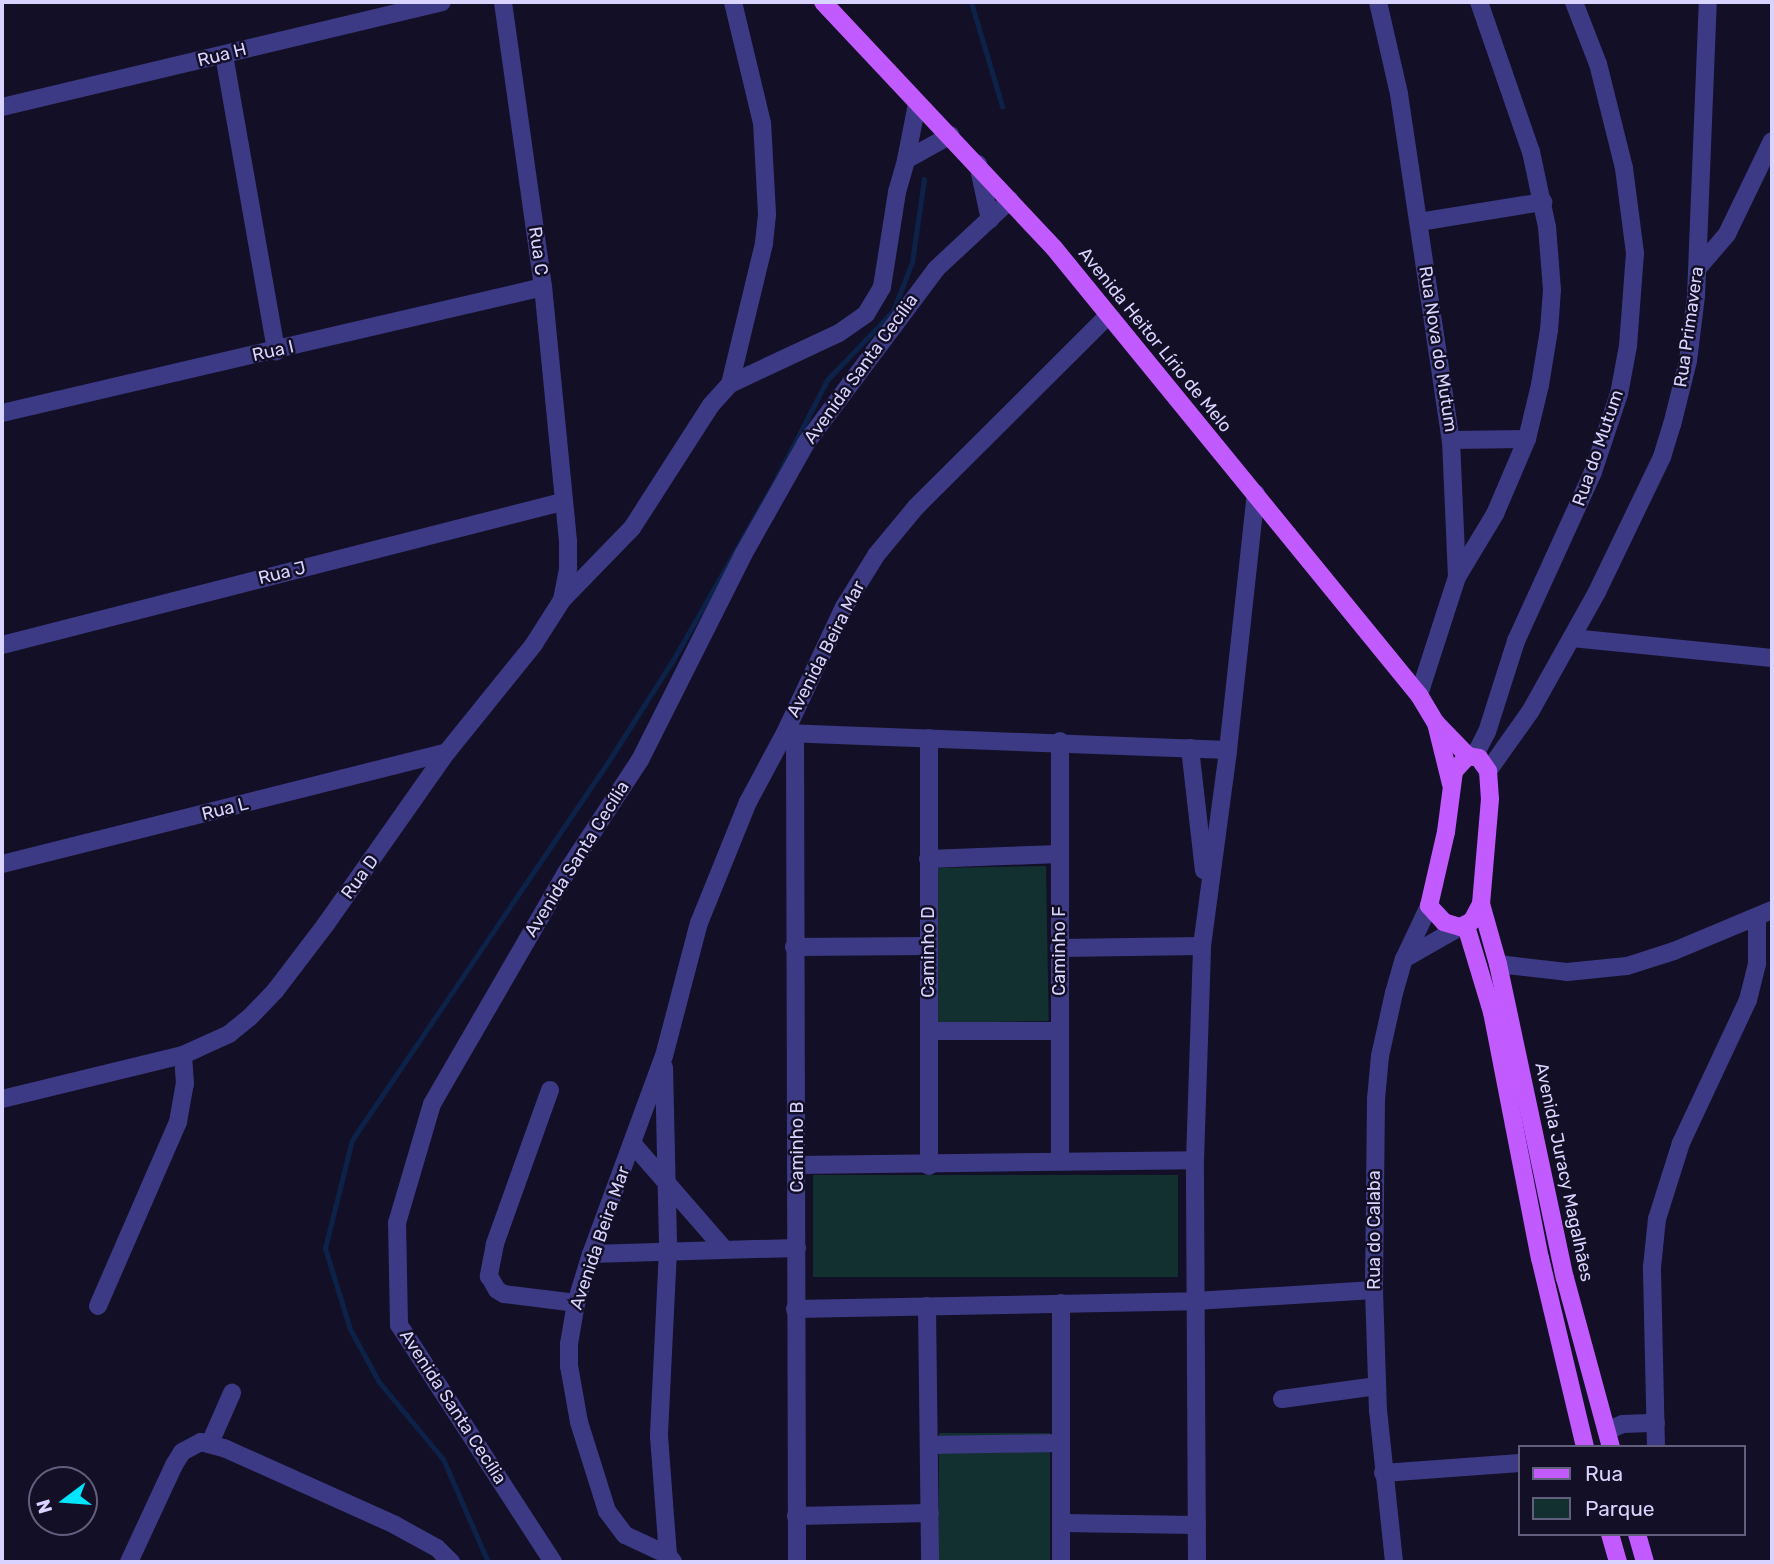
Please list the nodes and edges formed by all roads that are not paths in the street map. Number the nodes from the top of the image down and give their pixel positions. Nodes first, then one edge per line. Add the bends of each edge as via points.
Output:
1 (442, 2) edge
2 (503, 2) edge
3 (733, 2) edge
4 (823, 2) edge
5 (1378, 2) edge
6 (1479, 2) edge
7 (1574, 2) edge
8 (1708, 2) edge
9 (224, 55) junction
10 (917, 104) junction
11 (2, 107) edge
12 (951, 135) junction
13 (1772, 141) edge
14 (906, 160) junction
15 (978, 164) junction
16 (1010, 200) junction
17 (1543, 202) junction
18 (990, 220) junction
19 (1419, 222) junction
20 (1698, 268) junction
21 (543, 287) junction
22 (1108, 316) junction
23 (276, 351) junction
24 (730, 384) junction
25 (2, 413) edge
26 (1527, 439) junction
27 (1451, 440) junction
28 (1256, 494) junction
29 (562, 502) junction
30 (1457, 577) junction
31 (562, 600) junction
32 (1572, 638) junction
33 (2, 645) edge
34 (1772, 658) edge
35 (1419, 695) junction
36 (1436, 723) junction
37 (1486, 732) junction
38 (790, 733) junction
39 (929, 738) junction
40 (1060, 741) junction
41 (1190, 748) junction
42 (1504, 748) junction
43 (1228, 750) junction
44 (447, 752) junction
45 (1471, 757) junction
46 (1488, 771) junction
47 (1451, 785) junction
48 (1059, 855) junction
49 (928, 859) junction
50 (2, 864) edge
51 (1206, 897) junction
52 (1481, 904) junction
53 (1429, 906) junction
54 (1765, 914) edge
55 (1463, 926) junction
56 (928, 946) junction
57 (1202, 946) junction
58 (794, 947) junction
59 (1059, 948) junction
60 (1404, 959) junction
61 (1498, 964) junction
62 (929, 1031) junction
63 (1059, 1031) junction
64 (183, 1055) junction
65 (664, 1056) junction
66 (550, 1090) dead end
67 (2, 1099) edge
68 (632, 1143) junction
69 (1195, 1160) junction
70 (1060, 1161) junction
71 (798, 1165) junction
72 (929, 1166) junction
73 (668, 1182) junction
74 (797, 1248) junction
75 (724, 1249) junction
76 (668, 1250) junction
77 (591, 1254) junction
78 (1374, 1290) junction
79 (1195, 1301) junction
80 (576, 1303) junction
81 (1061, 1303) junction
82 (98, 1306) dead end
83 (928, 1306) junction
84 (796, 1308) junction
85 (1377, 1386) junction
86 (232, 1393) dead end
87 (1282, 1399) dead end
88 (1656, 1423) junction
89 (1609, 1439) edge
90 (1060, 1443) junction
91 (929, 1445) junction
92 (1585, 1445) edge
93 (1656, 1445) edge
94 (217, 1446) junction
95 (1518, 1462) edge
96 (1383, 1473) junction
97 (930, 1513) junction
98 (796, 1516) junction
99 (1061, 1523) junction
100 (1196, 1525) junction
101 (1611, 1536) edge
102 (1638, 1536) edge
103 (671, 1558) edge
104 (129, 1562) edge
105 (451, 1562) edge
106 (553, 1562) edge
107 (797, 1562) edge
108 (930, 1562) edge
109 (1061, 1562) edge
110 (1197, 1562) edge
111 (1394, 1562) edge
112 (1618, 1562) edge
113 (1645, 1562) edge

1 - 9 street, Rua H
2 - 21 street, Rua C
3 - 24 street via 762,123 767,214
4 - 10 main road, Avenida Heitor Lírio de Melo
5 - 19 street, Rua Nova do Mutum via 1399,94
6 - 17 street via 1511,88
7 - 37 street, Rua do Mutum via 1598,64 1625,168 1635,253 1633,311 1625,367 1607,435 1516,642
8 - 20 street, Rua Primavera
9 - 11 street, Rua H
9 - 23 street
10 - 12 main road, Avenida Heitor Lírio de Melo
10 - 14 street
12 - 14 street
12 - 15 main road, Avenida Heitor Lírio de Melo
13 - 20 street via 1727,234
14 - 24 street via 882,286 866,314 839,333
15 - 16 main road, Avenida Heitor Lírio de Melo
15 - 18 street
16 - 18 street, Avenida Santa Cecília
16 - 22 main road, Avenida Heitor Lírio de Melo
17 - 19 street
17 - 26 street via 1551,257 1549,330
18 - 106 street, Avenida Santa Cecília via 936,269 806,443 743,555 640,760 566,873 432,1104 397,1223 399,1325
19 - 27 street, Rua Nova do Mutum
20 - 32 street, Rua Primavera via 1688,361 1662,457
21 - 23 street, Rua I
21 - 29 street, Rua C
22 - 28 main road, Avenida Heitor Lírio de Melo
22 - 38 street, Avenida Beira Mar via 895,530 844,607
23 - 25 street, Rua I
24 - 31 street via 632,528
26 - 27 street
26 - 30 street via 1495,514
27 - 30 street, Rua Nova do Mutum
28 - 35 main road, Avenida Heitor Lírio de Melo
28 - 43 street
29 - 31 street, Rua D via 568,568
29 - 33 street, Rua J
30 - 35 street, Rua Nova do Mutum
31 - 44 street, Rua D via 516,669
32 - 34 street
32 - 42 street, Rua Primavera
35 - 36 main road, Avenida Heitor Lírio de Melo
36 - 45 main road, Avenida Heitor Lírio de Melo
36 - 47 main road, Avenida Heitor Lírio de Melo
37 - 42 street
37 - 45 street, Rua do Mutum
38 - 39 street
38 - 58 street, Caminho B
38 - 65 street, Avenida Beira Mar via 748,802 718,871 690,953
39 - 40 street
39 - 49 street, Caminho D
40 - 41 street
40 - 48 street, Caminho F
41 - 43 street
41 - 51 street
42 - 46 street, Rua Primavera
43 - 51 street
44 - 50 street, Rua L
44 - 64 street, Rua D via 275,991 229,1034
45 - 46 main road, Avenida Heitor Lírio de Melo
45 - 47 main road via 1458,764
46 - 52 main road
47 - 53 main road
48 - 49 street
48 - 59 street, Caminho F
49 - 56 street, Caminho D
51 - 57 street
52 - 55 main road
52 - 61 main road, Avenida Juracy Magalhães
53 - 55 main road via 1444,922
53 - 60 street, Rua do Calaba
54 - 61 street via 1674,951 1616,968 1567,972
54 - 88 street via 1748,1000 1681,1143 1656,1227 1652,1267
55 - 60 street
55 - 92 main road via 1492,1012 1540,1258
56 - 58 street
56 - 62 street, Caminho D
57 - 59 street
57 - 69 street
58 - 71 street, Caminho B
59 - 63 street, Caminho F
60 - 78 street, Rua do Calaba via 1385,1031 1376,1099
61 - 89 main road, Avenida Juracy Magalhães via 1553,1230
62 - 63 street
62 - 72 street, Caminho D
63 - 70 street, Caminho F
64 - 67 street, Rua D
64 - 82 street via 185,1093 178,1122
65 - 68 street, Avenida Beira Mar
65 - 73 street, Avenida Beira Mar
66 - 80 street via 495,1244 489,1276 504,1294
68 - 73 street
68 - 77 street, Avenida Beira Mar
69 - 70 street
69 - 79 street
70 - 72 street
71 - 72 street
71 - 74 street, Caminho B
73 - 75 street
73 - 76 street, Avenida Beira Mar
74 - 75 street
74 - 84 street, Caminho B
75 - 76 street
76 - 77 street
76 - 103 street, Avenida Beira Mar via 659,1436
77 - 80 street, Avenida Beira Mar
78 - 79 street
78 - 85 street, Rua do Calaba
79 - 81 street
79 - 100 street
80 - 103 street, Avenida Beira Mar via 569,1366 599,1491 625,1535
81 - 83 street
81 - 90 street
83 - 84 street
83 - 91 street
84 - 98 street, Caminho B
85 - 87 street
85 - 96 street, Rua do Calaba
86 - 94 street
88 - 89 street via 1623,1424
88 - 93 street
90 - 91 street
90 - 99 street
91 - 97 street
94 - 104 street via 191,1444 182,1452
94 - 105 street via 421,1538
95 - 96 street
96 - 111 street, Rua do Calaba
97 - 98 street
97 - 108 street
98 - 107 street, Caminho B
99 - 100 street
99 - 109 street
100 - 110 street
101 - 112 main road
102 - 113 main road

